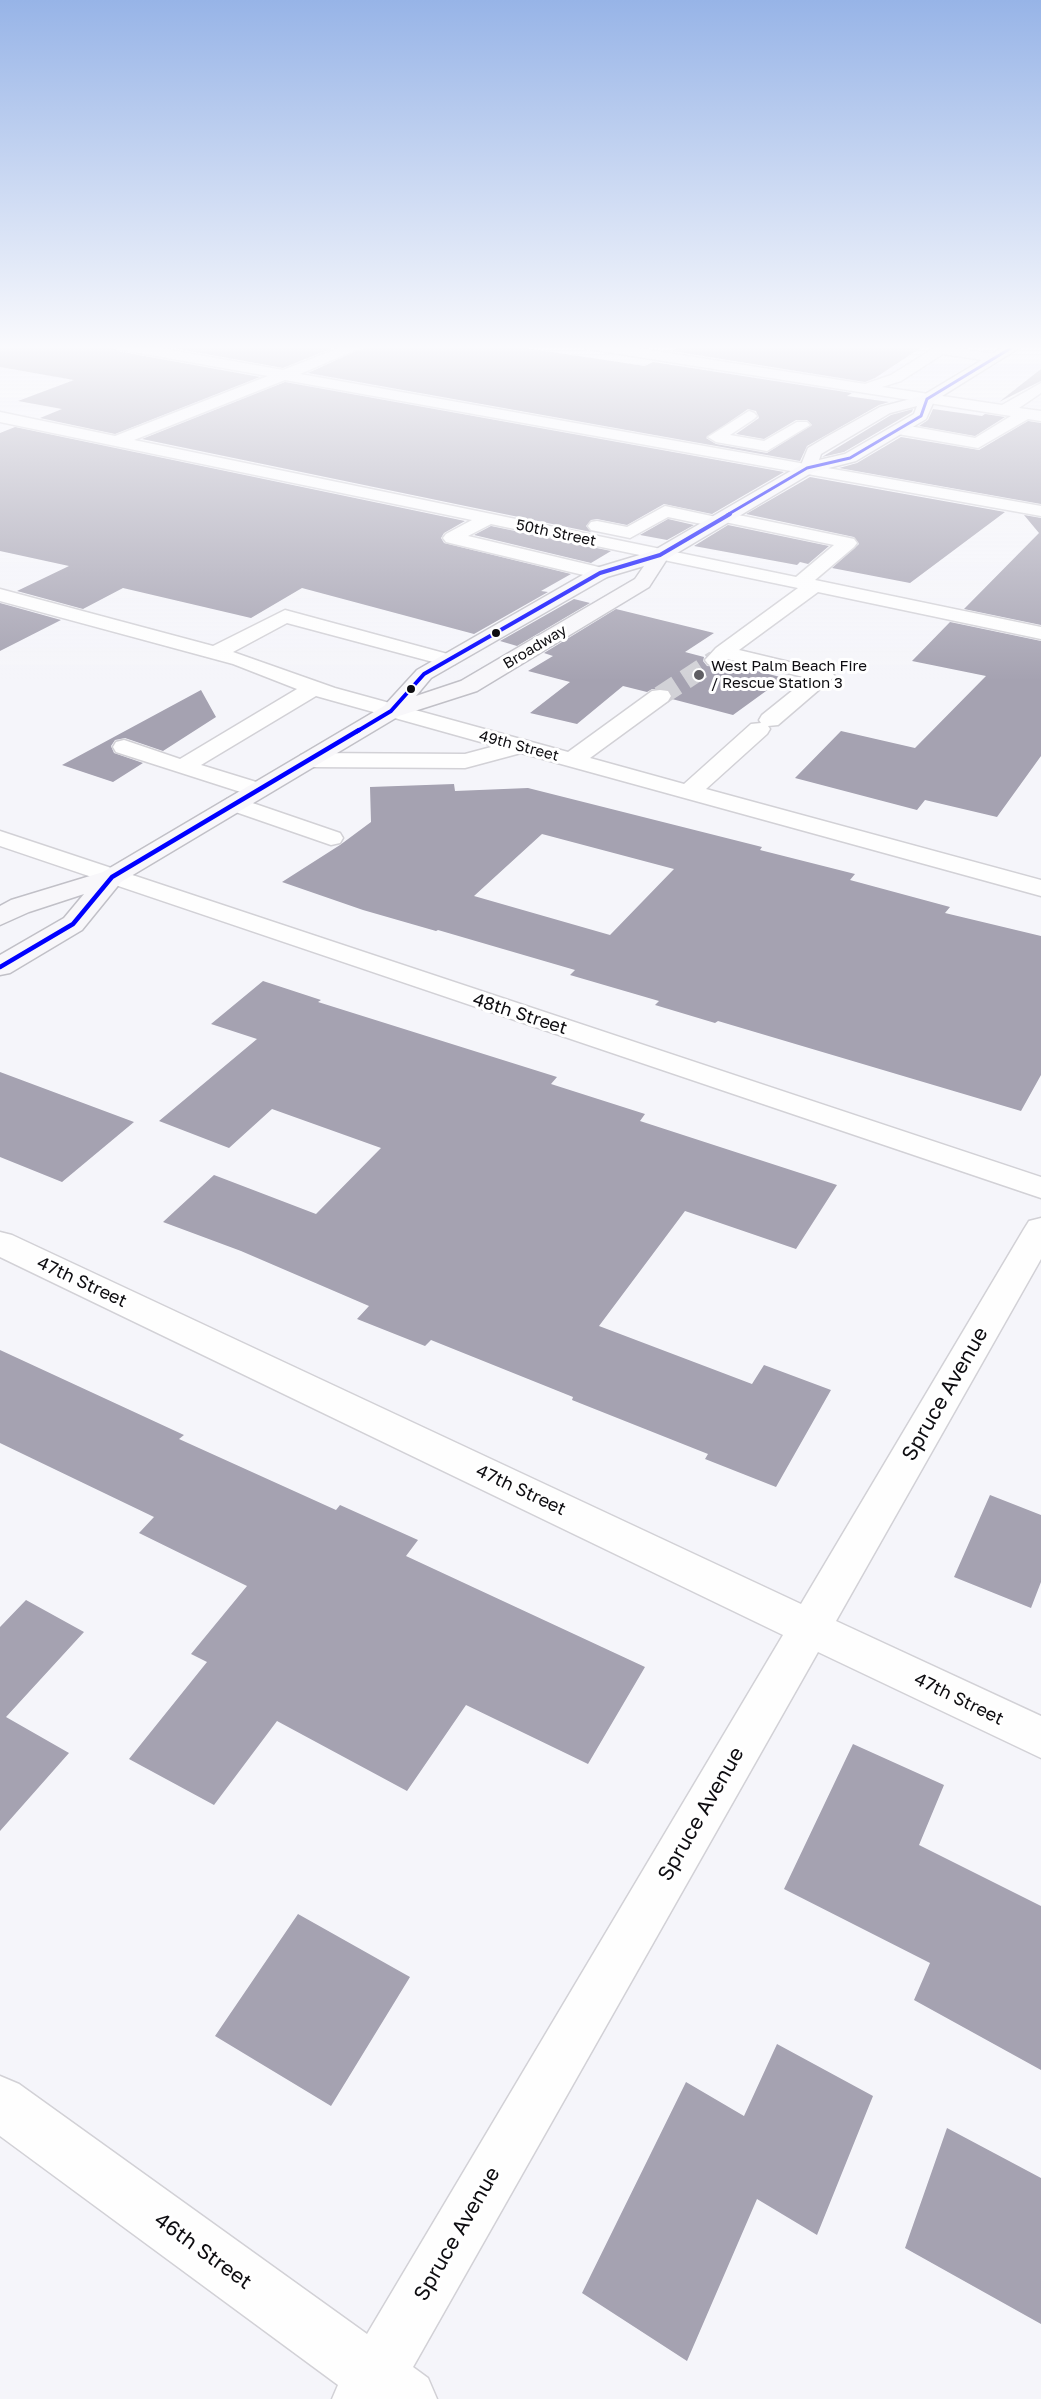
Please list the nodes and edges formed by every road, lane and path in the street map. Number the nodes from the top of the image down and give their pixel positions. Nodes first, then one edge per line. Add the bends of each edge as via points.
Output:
1 (193, 457) edge
2 (742, 457) edge
3 (812, 457) edge
4 (852, 457) edge
5 (807, 468) junction
6 (1041, 511) edge
7 (487, 519) junction
8 (720, 519) junction
9 (532, 528) junction
10 (610, 529) junction
11 (592, 541) junction
12 (660, 555) junction
13 (600, 573) junction
14 (807, 585) junction
15 (0, 596) edge
16 (1041, 633) edge
17 (216, 653) junction
18 (448, 660) junction
19 (314, 687) junction
20 (660, 696) tunnel mouth
21 (391, 711) junction
22 (124, 747) dead end
23 (520, 747) junction
24 (309, 760) junction
25 (572, 760) junction
26 (182, 767) junction
27 (258, 790) junction
28 (689, 792) junction
29 (235, 804) junction
30 (0, 838) edge
31 (330, 838) dead end
32 (112, 877) junction
33 (1041, 888) edge
34 (0, 917) edge
35 (0, 967) edge
36 (1041, 1188) edge
37 (1041, 1229) edge
38 (0, 1243) edge
39 (809, 1628) junction
40 (1041, 1738) edge
41 (0, 2103) edge
42 (381, 2391) edge

1 - 7 street, 50th Street
2 - 5 street
3 - 5 main road, Broadway
4 - 5 main road, Broadway
5 - 6 street
5 - 8 main road, Broadway
7 - 9 street, 50th Street
7 - 13 street via 452,538
8 - 10 street via 664,511 630,533
8 - 12 main road, Broadway
8 - 14 street via 848,543
9 - 10 street via 551,517
9 - 11 street, 50th Street
10 - 11 street
11 - 12 street, 50th Street
12 - 13 main road, Broadway
12 - 14 street, 50th Street
12 - 21 main road, Broadway via 642,583 469,686
13 - 18 main road, Broadway
14 - 16 street, 50th Street
14 - 28 street via 719,656 824,676
15 - 17 street, 49th Street
17 - 18 street via 285,616
17 - 19 street, 49th Street
18 - 21 main road, Broadway via 424,674
19 - 21 street, 49th Street
19 - 26 street
20 - 25 street
21 - 23 street, 49th Street
21 - 24 main road, Broadway
22 - 26 street
23 - 24 street via 465,761
23 - 25 street, 49th Street
24 - 27 main road, Broadway
25 - 28 street, 49th Street
26 - 27 street
27 - 29 main road, Broadway
28 - 33 street, 49th Street
29 - 31 street
29 - 32 main road, Broadway
30 - 32 street, 48th Street
32 - 34 main road, Broadway via 20,906
32 - 35 main road, Broadway via 73,924
32 - 36 street, 48th Street
37 - 39 street, Spruce Avenue
38 - 39 street, 47th Street
39 - 40 street, 47th Street
39 - 42 street, Spruce Avenue
41 - 42 street, 46th Street

